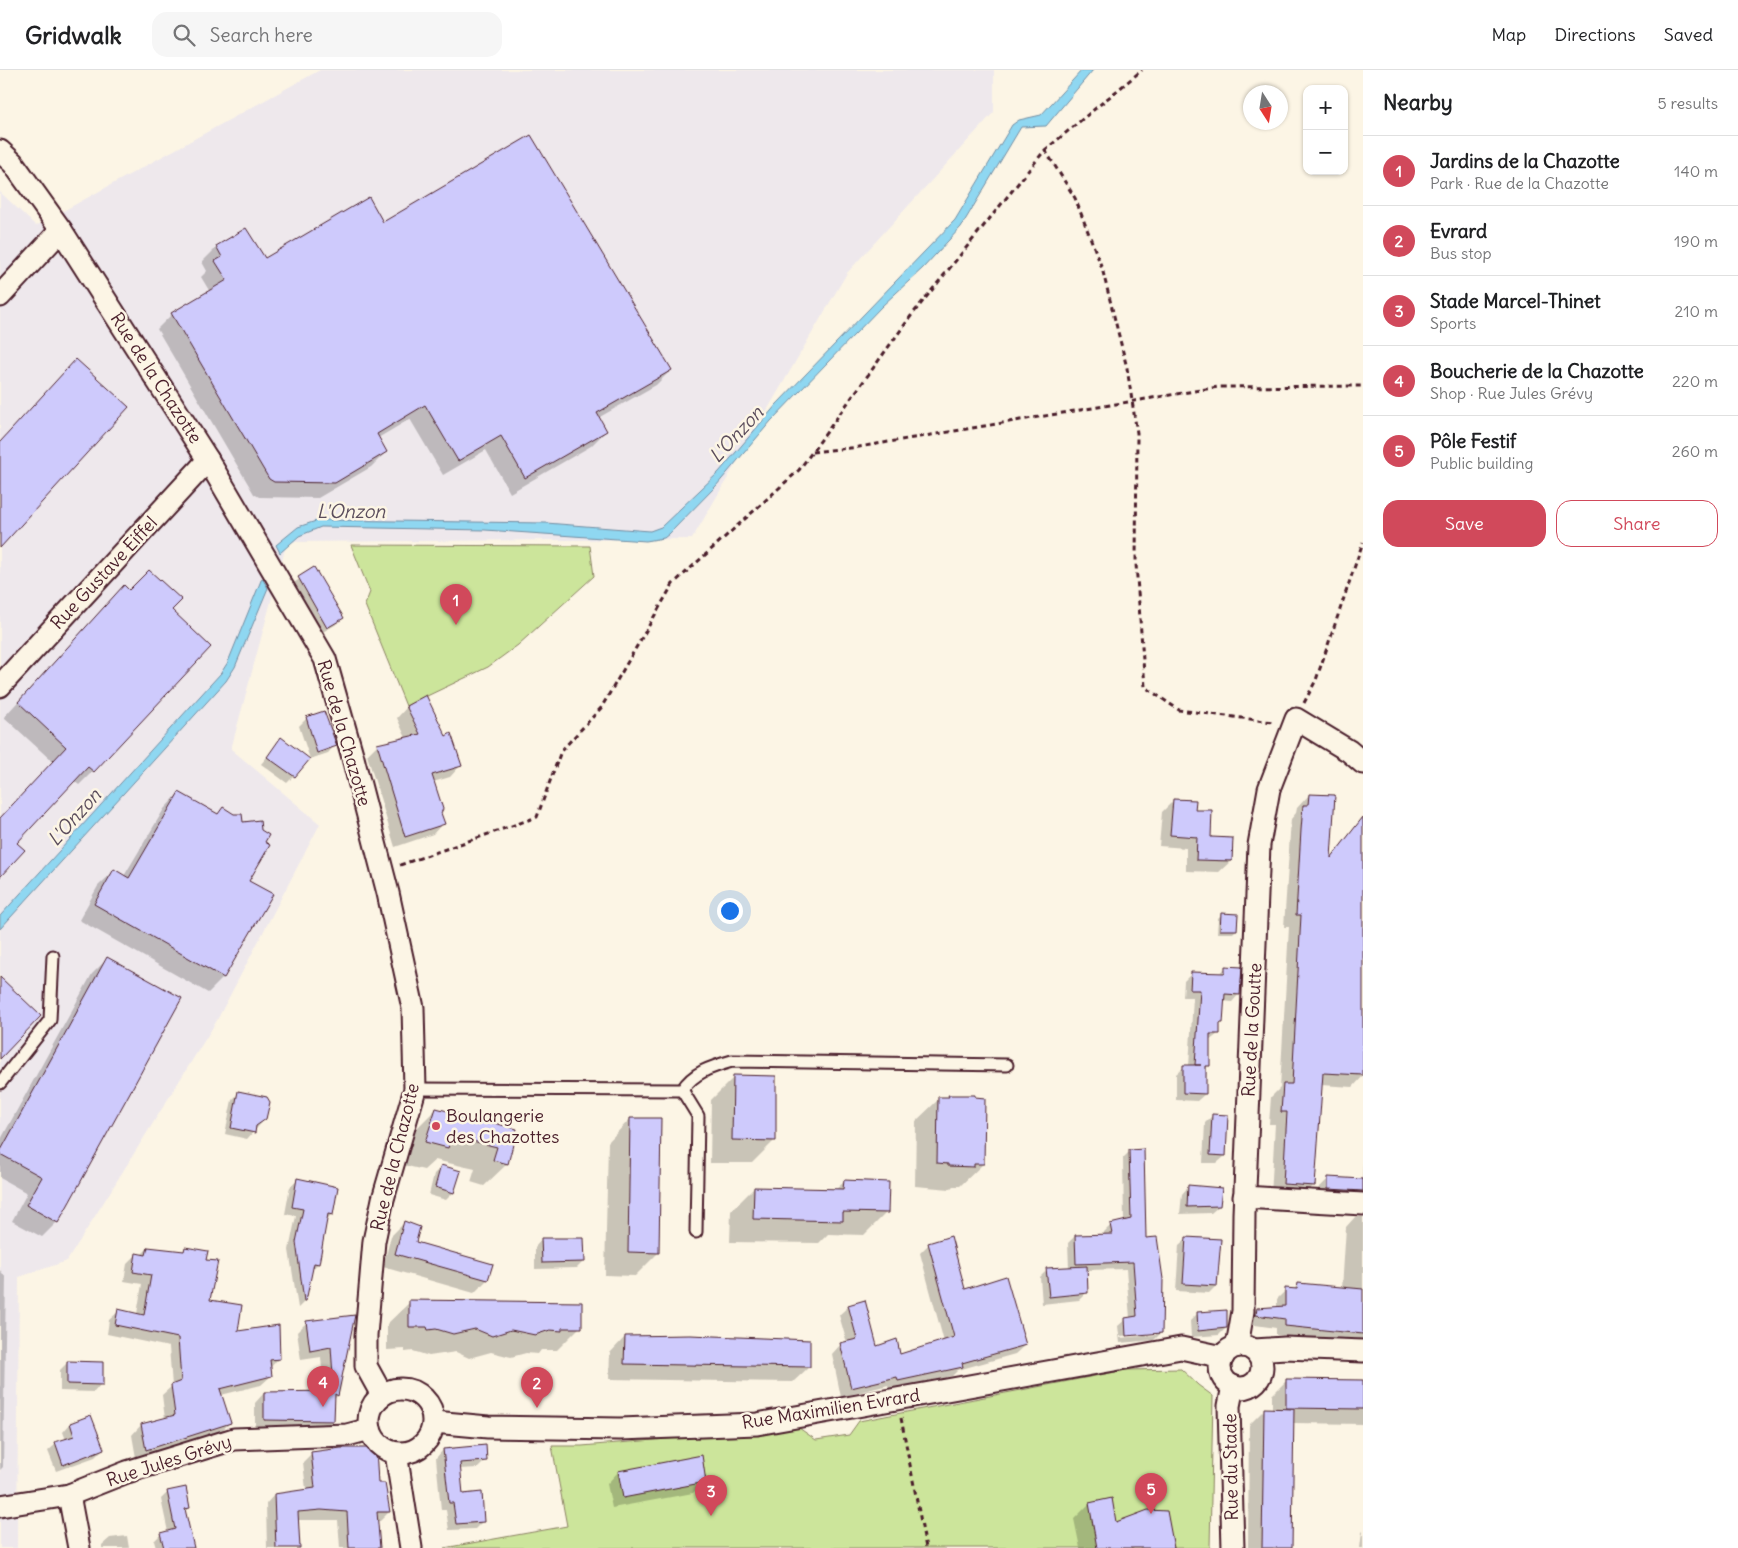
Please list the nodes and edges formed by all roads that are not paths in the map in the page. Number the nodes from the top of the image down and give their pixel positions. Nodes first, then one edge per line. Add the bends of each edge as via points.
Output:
1 (0, 152) edge
2 (61, 230) junction
3 (0, 296) edge
4 (208, 460) junction
5 (0, 686) edge
6 (1363, 763) edge
7 (53, 956) dead end
8 (1007, 1065) dead end
9 (0, 1083) edge
10 (415, 1089) junction
11 (682, 1090) junction
12 (1244, 1197) junction
13 (1363, 1204) edge
14 (696, 1232) dead end
15 (1238, 1351) junction
16 (1363, 1351) edge
17 (1233, 1386) junction
18 (382, 1395) junction
19 (434, 1422) junction
20 (370, 1429) junction
21 (396, 1453) junction
22 (69, 1495) junction
23 (0, 1506) edge
24 (79, 1548) edge
25 (411, 1548) edge
26 (1233, 1548) edge

1 - 2 street, Rue de la Chazotte via 13,162
2 - 3 street
2 - 4 street, Rue de la Chazotte
4 - 5 street, Rue Gustave Eiffel
4 - 10 street, Rue de la Chazotte via 325,660 382,871 413,1008
6 - 12 street, Rue de la Goutte via 1349,751 1295,722 1269,789 1259,845
7 - 9 lane via 50,1020
8 - 11 lane via 732,1061 708,1067 690,1079
10 - 11 lane
10 - 18 street, Rue de la Chazotte via 374,1241 366,1366
11 - 14 lane via 698,1116
12 - 13 street
12 - 15 street, Rue de la Goutte via 1243,1311
15 - 16 street, Rue Maximilien Evrard via 1285,1348
15 - 17 street via 1220,1364 1223,1377
15 - 17 street via 1258,1355 1262,1368 1257,1380 1246,1387
15 - 19 street, Rue Maximilien Evrard via 1181,1348 757,1424 620,1429 488,1427
17 - 26 street, Rue du Stade via 1230,1406
18 - 19 street via 393,1390 416,1392 432,1410
18 - 20 street via 369,1416
19 - 21 street via 432,1433 418,1450
20 - 21 street via 384,1449
20 - 22 street, Rue Jules Grévy via 346,1435 234,1438 127,1472
21 - 25 street
22 - 23 street, Rue Jules Grévy
22 - 24 street

